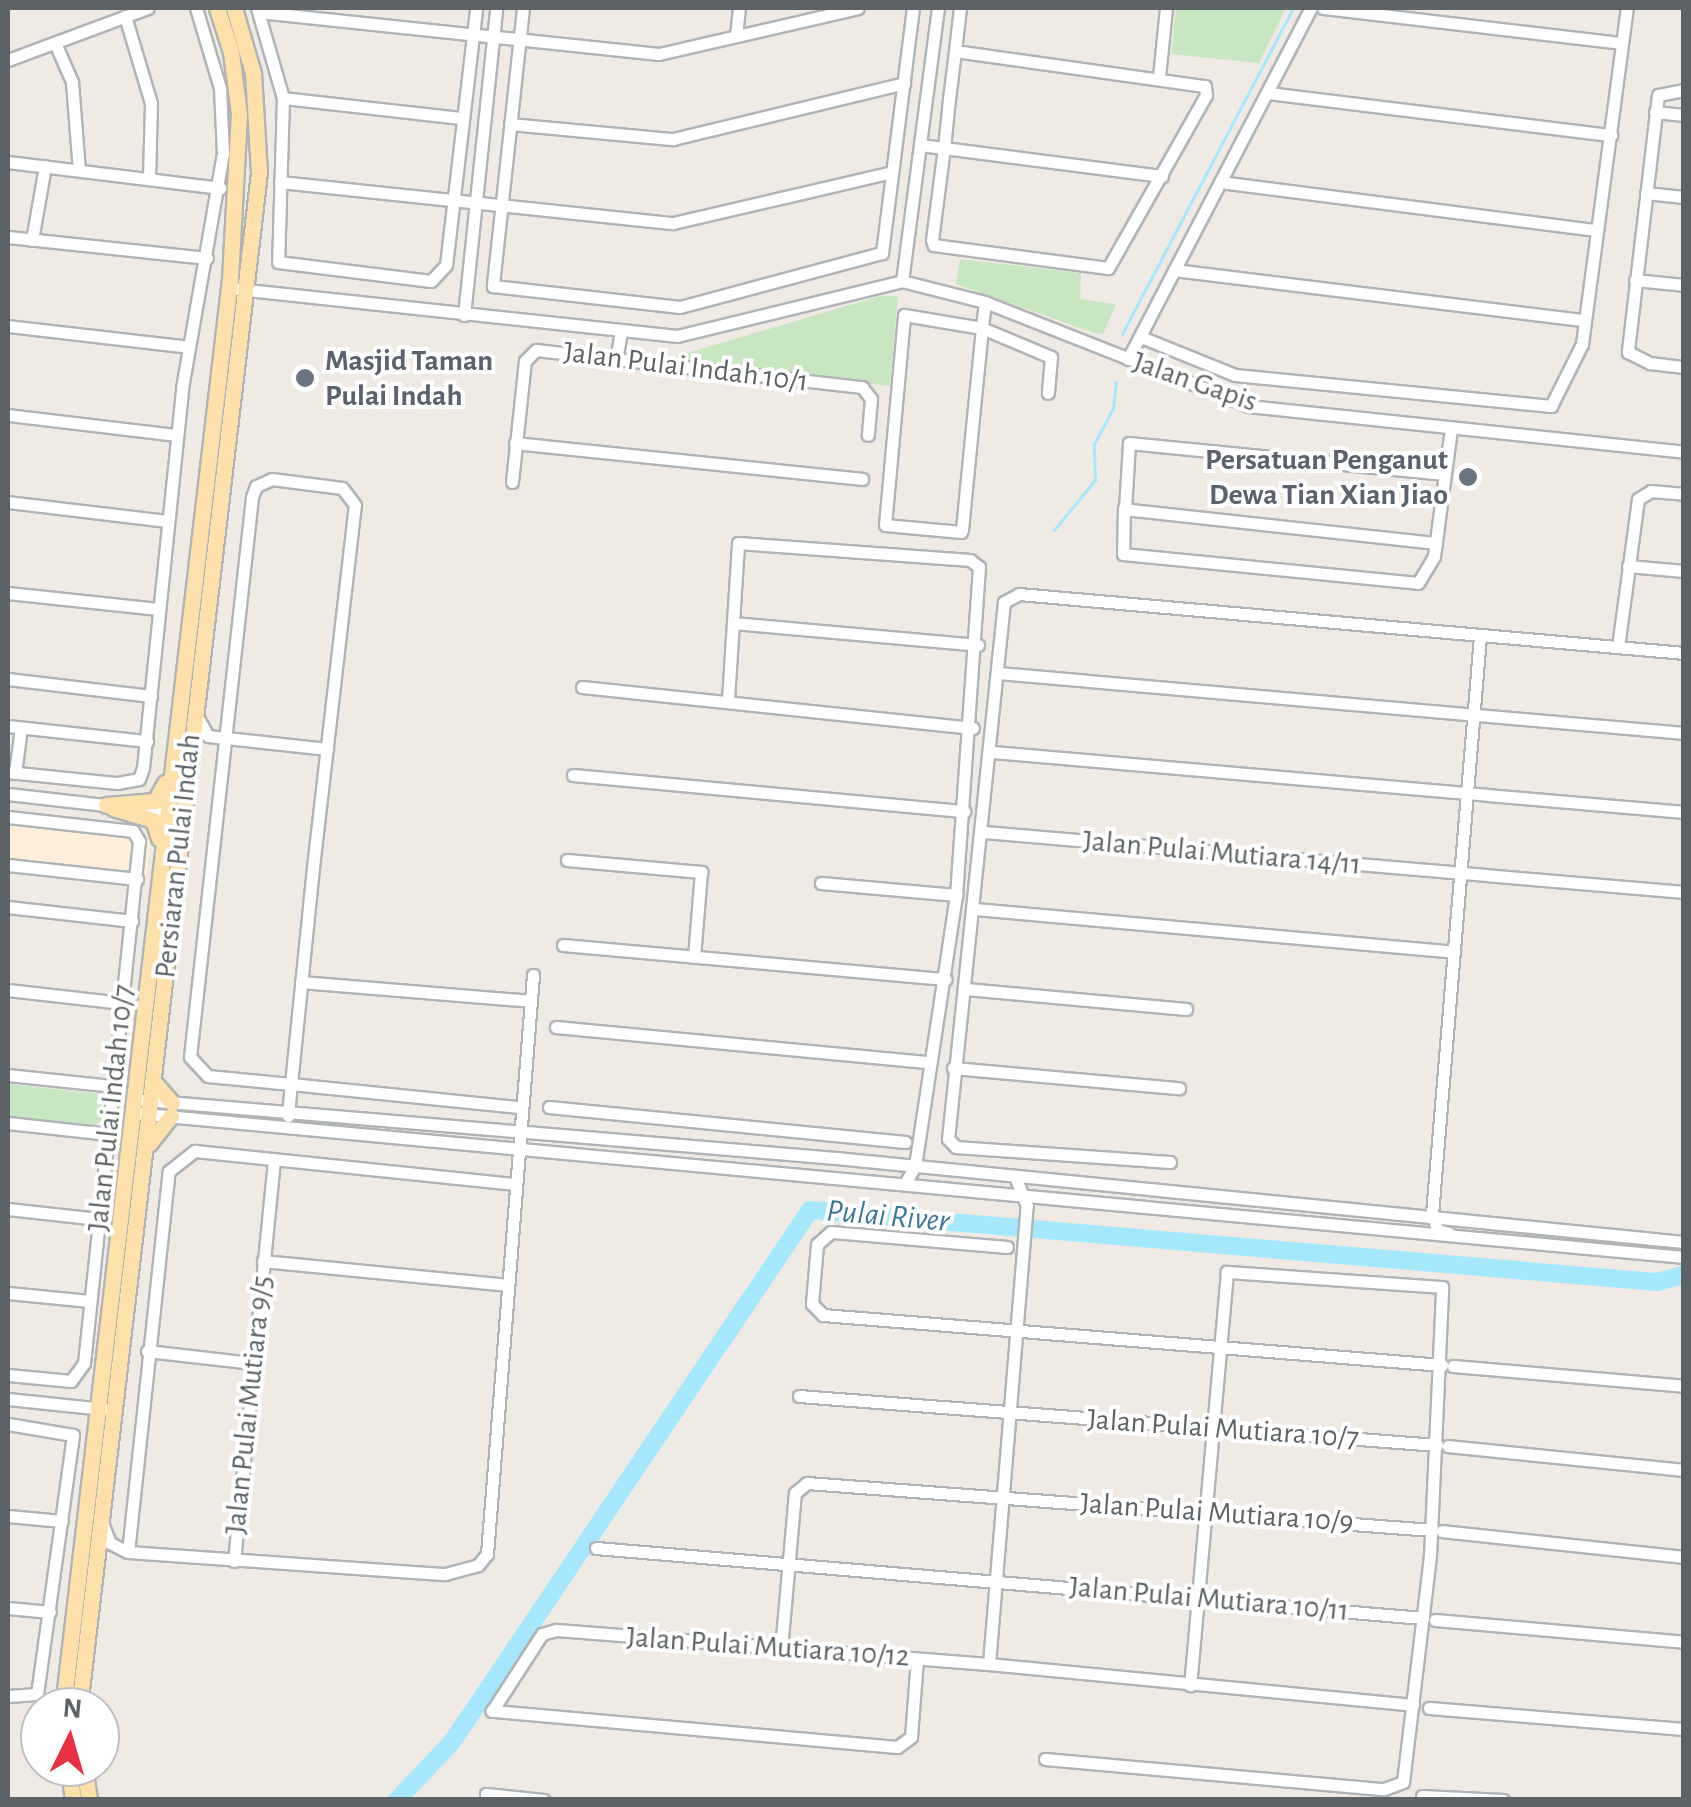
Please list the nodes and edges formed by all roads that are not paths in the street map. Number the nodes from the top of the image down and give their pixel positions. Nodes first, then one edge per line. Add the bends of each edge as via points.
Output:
1 (148, 8) edge
2 (196, 8) edge
3 (217, 8) edge
4 (234, 8) edge
5 (476, 8) edge
6 (496, 8) edge
7 (523, 8) edge
8 (739, 8) edge
9 (858, 8) edge
10 (913, 8) edge
11 (938, 8) edge
12 (960, 8) edge
13 (1166, 8) edge
14 (1311, 8) edge
15 (1324, 8) edge
16 (1627, 8) edge
17 (258, 10) edge
18 (126, 16) junction
19 (473, 34) junction
20 (736, 36) junction
21 (494, 37) junction
22 (519, 40) junction
23 (54, 43) junction
24 (1621, 44) junction
25 (955, 51) junction
26 (8, 60) edge
27 (1160, 76) junction
28 (904, 82) junction
29 (1684, 90) edge
30 (1268, 93) junction
31 (284, 98) junction
32 (1655, 112) junction
33 (1684, 115) edge
34 (462, 118) junction
35 (510, 124) junction
36 (1611, 135) junction
37 (920, 145) junction
38 (944, 148) junction
39 (8, 162) edge
40 (45, 166) junction
41 (79, 170) junction
42 (892, 172) junction
43 (1162, 176) junction
44 (150, 179) junction
45 (280, 182) junction
46 (1220, 182) junction
47 (220, 188) junction
48 (1646, 193) junction
49 (1684, 197) edge
50 (452, 201) junction
51 (475, 203) junction
52 (500, 206) junction
53 (1596, 230) junction
54 (8, 237) edge
55 (32, 240) junction
56 (207, 258) junction
57 (1174, 270) junction
58 (1636, 280) junction
59 (902, 281) junction
60 (1684, 285) edge
61 (236, 289) junction
62 (985, 302) junction
63 (464, 315) junction
64 (1584, 320) junction
65 (8, 326) edge
66 (982, 328) junction
67 (621, 332) junction
68 (1141, 338) junction
69 (189, 347) junction
70 (1128, 359) junction
71 (616, 360) junction
72 (1684, 367) edge
73 (1048, 393) dead end
74 (8, 414) edge
75 (1451, 428) junction
76 (176, 435) junction
77 (868, 436) dead end
78 (515, 443) junction
79 (1684, 452) edge
80 (1444, 474) junction
81 (862, 479) dead end
82 (512, 482) dead end
83 (1684, 494) edge
84 (8, 502) edge
85 (1125, 508) junction
86 (168, 521) junction
87 (1436, 543) junction
88 (1628, 566) junction
89 (1684, 572) edge
90 (8, 592) edge
91 (158, 609) junction
92 (733, 623) junction
93 (1480, 636) junction
94 (978, 645) junction
95 (1618, 648) junction
96 (1684, 653) edge
97 (998, 673) junction
98 (8, 679) edge
99 (198, 682) junction
100 (582, 686) dead end
101 (151, 696) junction
102 (728, 699) junction
103 (1474, 715) junction
104 (14, 727) edge
105 (973, 728) junction
106 (1684, 733) edge
107 (224, 739) junction
108 (147, 740) junction
109 (327, 750) junction
110 (993, 752) junction
111 (173, 755) junction
112 (11, 773) edge
113 (573, 775) dead end
114 (8, 794) edge
115 (1467, 794) junction
116 (106, 805) junction
117 (964, 811) junction
118 (1684, 812) edge
119 (174, 813) junction
120 (8, 817) edge
121 (984, 832) junction
122 (567, 860) dead end
123 (8, 865) edge
124 (160, 867) junction
125 (1460, 873) junction
126 (137, 879) junction
127 (821, 882) dead end
128 (1684, 892) edge
129 (956, 894) junction
130 (8, 907) edge
131 (975, 910) junction
132 (132, 921) junction
133 (563, 945) dead end
134 (1454, 952) junction
135 (694, 957) junction
136 (533, 975) dead end
137 (945, 979) junction
138 (301, 982) junction
139 (8, 990) edge
140 (966, 990) junction
141 (530, 1002) junction
142 (122, 1003) junction
143 (1186, 1008) dead end
144 (556, 1027) dead end
145 (928, 1062) junction
146 (953, 1068) junction
147 (8, 1075) edge
148 (153, 1080) junction
149 (291, 1084) junction
150 (112, 1086) junction
151 (1179, 1088) dead end
152 (142, 1107) junction
153 (519, 1107) junction
154 (549, 1108) dead end
155 (172, 1110) junction
156 (288, 1116) junction
157 (8, 1123) edge
158 (516, 1133) junction
159 (108, 1134) junction
160 (920, 1138) junction
161 (905, 1142) dead end
162 (146, 1150) junction
163 (515, 1152) junction
164 (274, 1158) junction
165 (1170, 1162) dead end
166 (888, 1163) junction
167 (915, 1166) junction
168 (939, 1168) junction
169 (1015, 1176) junction
170 (513, 1184) junction
171 (905, 1184) junction
172 (1026, 1201) junction
173 (8, 1209) edge
174 (1432, 1214) junction
175 (98, 1218) junction
176 (1467, 1238) junction
177 (1684, 1242) edge
178 (1007, 1247) dead end
179 (1684, 1257) edge
180 (263, 1261) junction
181 (506, 1285) junction
182 (8, 1293) edge
183 (90, 1301) junction
184 (1016, 1332) junction
185 (1221, 1343) junction
186 (148, 1352) junction
187 (253, 1363) junction
188 (1447, 1366) junction
189 (8, 1376) edge
190 (1684, 1386) edge
191 (800, 1396) dead end
192 (8, 1399) edge
193 (109, 1410) junction
194 (1009, 1416) junction
195 (8, 1424) edge
196 (1213, 1428) junction
197 (1442, 1446) junction
198 (1684, 1470) edge
199 (1003, 1497) junction
200 (1205, 1513) junction
201 (8, 1516) edge
202 (62, 1521) junction
203 (102, 1521) junction
204 (1437, 1530) junction
205 (596, 1548) dead end
206 (128, 1552) junction
207 (1684, 1557) edge
208 (234, 1561) junction
209 (789, 1564) junction
210 (996, 1582) junction
211 (1198, 1596) junction
212 (8, 1608) edge
213 (50, 1612) junction
214 (1429, 1619) junction
215 (1684, 1642) edge
216 (781, 1649) junction
217 (917, 1659) junction
218 (989, 1664) junction
219 (1190, 1685) junction
220 (66, 1687) edge
221 (81, 1687) edge
222 (8, 1696) edge
223 (1413, 1705) junction
224 (1428, 1708) dead end
225 (1684, 1728) edge
226 (1045, 1759) dead end
227 (1422, 1796) dead end
228 (486, 1797) edge
229 (544, 1800) edge
230 (1503, 1800) edge

1 - 18 street
2 - 47 street via 220,88
3 - 61 main road, Persiaran Pulai Indah via 239,114
4 - 61 main road, Persiaran Pulai Indah via 253,73 260,137
5 - 19 street
6 - 21 street
7 - 22 street
8 - 20 street
9 - 20 street
10 - 28 street
11 - 37 street
12 - 25 street
13 - 27 street
14 - 30 street
15 - 24 street
16 - 24 street
17 - 19 street
17 - 31 street
18 - 23 street
18 - 44 street via 151,103
19 - 21 street
19 - 34 street
20 - 22 street via 659,54
21 - 22 street
21 - 51 street
22 - 35 street
23 - 26 street
23 - 41 street via 72,82
24 - 36 street
25 - 27 street
25 - 38 street
27 - 43 street via 1200,82 1206,95
28 - 35 street via 673,138
28 - 42 street
29 - 32 street via 1658,95
30 - 36 street
30 - 46 street
31 - 34 street
31 - 45 street
32 - 33 street
32 - 48 street
34 - 50 street
35 - 52 street
36 - 53 street
37 - 38 street
37 - 59 street
38 - 43 street
38 - 43 street via 932,240 943,251 1094,267 1116,262
39 - 40 street
40 - 41 street
40 - 55 street
41 - 44 street
42 - 52 street via 672,222
42 - 52 street via 884,247 874,260 680,307 498,289 491,277
44 - 47 street
45 - 50 street
45 - 50 street via 274,250 281,266 438,279 446,266
46 - 53 street
46 - 57 street
47 - 56 street
48 - 49 street
48 - 58 street
50 - 51 street
51 - 52 street
51 - 63 street
53 - 64 street
54 - 55 street
55 - 56 street
56 - 69 street
57 - 64 street
57 - 68 street
58 - 60 street
58 - 72 street via 1628,352 1650,364
59 - 62 street, Jalan Gapis
59 - 67 street, Jalan Pulai Indah 10/1 via 678,336
61 - 63 street, Jalan Pulai Indah 10/1
61 - 99 main road, Persiaran Pulai Indah
61 - 111 main road, Persiaran Pulai Indah
62 - 66 street
62 - 70 street, Jalan Gapis
63 - 67 street, Jalan Pulai Indah 10/1
64 - 68 street via 1581,350 1551,406 1235,374
65 - 69 street
66 - 66 street via 962,529 957,535 886,525 902,320 910,314
66 - 73 street via 1053,358
67 - 71 street
68 - 70 street
69 - 76 street
70 - 75 street, Jalan Gapis via 1249,406
71 - 77 street, Jalan Pulai Indah 10/1 via 862,387 871,399
71 - 78 street, Jalan Pulai Indah 10/1 via 530,352
74 - 76 street
75 - 79 street, Jalan Gapis
75 - 80 street
76 - 86 street
78 - 81 street
78 - 82 street, Jalan Pulai Indah 10/1
80 - 85 street via 1129,443
80 - 87 street
83 - 88 street via 1651,492 1638,499
84 - 86 street
85 - 87 street
85 - 87 street via 1123,554 1418,583 1427,576
86 - 91 street
88 - 89 street
88 - 95 street
90 - 91 street
91 - 101 street
92 - 94 street
92 - 94 street via 738,542 970,560 981,573
92 - 102 street
93 - 95 street
93 - 97 street via 1019,594 1003,606
93 - 103 street
94 - 105 street
95 - 96 street
97 - 103 street
97 - 110 street
98 - 101 street
99 - 107 street via 199,729
99 - 119 main road, Persiaran Pulai Indah
100 - 102 street
101 - 108 street
102 - 105 street
103 - 106 street
103 - 115 street
104 - 108 street
104 - 112 street
105 - 117 street
107 - 109 street
107 - 109 street via 252,497 256,486 272,479 342,488 356,504
107 - 149 street via 190,1057 208,1076
108 - 112 street via 138,779
109 - 138 street
110 - 115 street
110 - 121 street
111 - 116 main road via 161,797
111 - 119 main road, Persiaran Pulai Indah
113 - 117 street
114 - 116 street
115 - 118 street
115 - 125 street
116 - 119 street
116 - 124 main road via 156,823
117 - 129 street
119 - 124 main road, Persiaran Pulai Indah
119 - 148 main road, Persiaran Pulai Indah
120 - 126 street, Jalan Pulai Indah 10/7 via 134,832
121 - 125 street, Jalan Pulai Mutiara 14/11
121 - 131 street
122 - 135 street via 701,872
123 - 126 street
124 - 152 main road, Persiaran Pulai Indah
125 - 128 street, Jalan Pulai Mutiara 14/11
125 - 134 street
126 - 132 street, Jalan Pulai Indah 10/7
127 - 129 street
129 - 137 street
130 - 132 street
131 - 134 street
131 - 140 street
132 - 142 street, Jalan Pulai Indah 10/7
133 - 135 street
134 - 174 street
135 - 137 street
136 - 141 street
137 - 145 street
138 - 141 street
138 - 149 street
139 - 142 street
140 - 143 street
140 - 146 street
141 - 153 street
142 - 150 street, Jalan Pulai Indah 10/7
144 - 145 street
145 - 160 street
146 - 151 street
146 - 165 street via 947,1131 956,1147
147 - 150 street
148 - 152 main road, Persiaran Pulai Indah
148 - 155 main road
149 - 153 street
149 - 156 street
150 - 159 street, Jalan Pulai Indah 10/7
152 - 155 street
152 - 162 main road, Persiaran Pulai Indah
152 - 193 main road, Persiaran Pulai Indah
153 - 158 street
154 - 161 street
155 - 156 street
155 - 162 main road
155 - 163 street
156 - 158 street
157 - 159 street
158 - 163 street
158 - 166 street
159 - 175 street, Jalan Pulai Indah 10/7
160 - 166 street
160 - 167 street
160 - 168 street
162 - 193 main road, Persiaran Pulai Indah
163 - 170 street
163 - 171 street
164 - 170 street
164 - 180 street, Jalan Pulai Mutiara 9/5
164 - 186 street via 195,1151 169,1170
166 - 167 street
167 - 168 street
167 - 171 street
168 - 169 street
169 - 172 street
169 - 174 street
170 - 181 street
171 - 172 street
172 - 176 street
172 - 184 street
173 - 175 street
174 - 176 street via 1437,1230
174 - 177 street
175 - 183 street, Jalan Pulai Indah 10/7
176 - 179 street
178 - 184 street via 831,1232 816,1244 814,1308 823,1315
180 - 181 street
180 - 187 street, Jalan Pulai Mutiara 9/5
181 - 208 street via 487,1554 478,1566 445,1574
182 - 183 street
183 - 189 street, Jalan Pulai Indah 10/7 via 84,1363 71,1381
184 - 185 street
184 - 194 street
185 - 188 street
185 - 188 street via 1227,1272 1442,1287
185 - 196 street
186 - 187 street
186 - 206 street
187 - 208 street, Jalan Pulai Mutiara 9/5
188 - 190 street
188 - 197 street
191 - 194 street, Jalan Pulai Mutiara 10/7
192 - 193 street
193 - 203 main road, Persiaran Pulai Indah
193 - 220 main road, Persiaran Pulai Indah
194 - 196 street, Jalan Pulai Mutiara 10/7
194 - 199 street
195 - 202 street via 73,1435
196 - 197 street, Jalan Pulai Mutiara 10/7
196 - 200 street
197 - 198 street, Jalan Pulai Mutiara 10/7
197 - 204 street
199 - 200 street, Jalan Pulai Mutiara 10/9
199 - 209 street, Jalan Pulai Mutiara 10/9 via 799,1486
199 - 210 street
200 - 204 street, Jalan Pulai Mutiara 10/9
200 - 211 street
201 - 202 street
202 - 213 street
203 - 206 street via 110,1543
203 - 221 main road, Persiaran Pulai Indah
204 - 207 street, Jalan Pulai Mutiara 10/9
204 - 214 street
205 - 209 street, Jalan Pulai Mutiara 10/11
206 - 208 street, Jalan Pulai Mutiara 9/5
209 - 210 street, Jalan Pulai Mutiara 10/11
209 - 216 street
210 - 211 street, Jalan Pulai Mutiara 10/11
210 - 218 street
211 - 214 street, Jalan Pulai Mutiara 10/11
211 - 219 street
212 - 213 street
213 - 222 street via 33,1698
214 - 215 street, Jalan Pulai Mutiara 10/11
214 - 223 street
216 - 217 street, Jalan Pulai Mutiara 10/12
216 - 217 street, Jalan Pulai Mutiara 10/12 via 548,1631 492,1711 907,1744
217 - 218 street, Jalan Pulai Mutiara 10/12
218 - 219 street, Jalan Pulai Mutiara 10/12
219 - 223 street, Jalan Pulai Mutiara 10/12
223 - 226 street via 1403,1782 1392,1788
224 - 225 street
227 - 230 street
228 - 229 street

